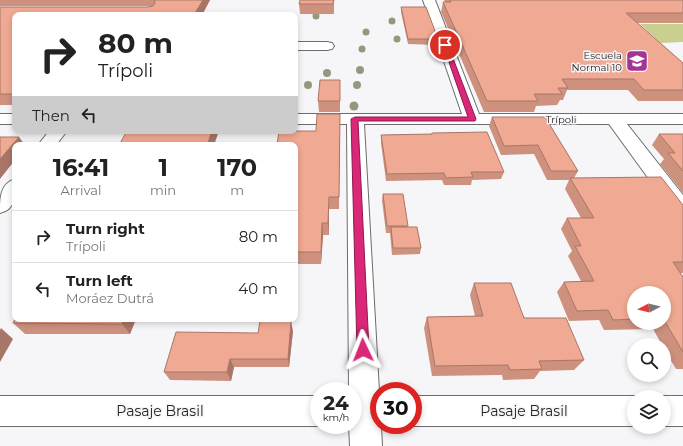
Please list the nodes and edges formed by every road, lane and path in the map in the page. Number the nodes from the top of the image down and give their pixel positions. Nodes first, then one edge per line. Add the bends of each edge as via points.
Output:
1 (429, 0) edge
2 (298, 46) edge
3 (327, 46) dead end
4 (0, 119) edge
5 (12, 119) edge
6 (298, 119) edge
7 (355, 119) junction
8 (472, 119) junction
9 (614, 119) junction
10 (683, 119) edge
11 (56, 134) edge
12 (49, 142) edge
13 (12, 190) edge
14 (0, 206) edge
15 (683, 210) edge
16 (0, 411) edge
17 (310, 411) edge
18 (366, 411) edge
19 (422, 411) edge
20 (627, 411) edge
21 (671, 411) edge
22 (683, 411) edge
23 (366, 446) edge

1 - 8 street
2 - 3 street
4 - 5 street
6 - 7 street, Trípoli
7 - 8 street, Trípoli
7 - 18 street
8 - 9 street, Trípoli
9 - 10 street, Trípoli
9 - 15 street
11 - 12 street
13 - 14 street
16 - 17 street, Pasaje Brasil
18 - 23 street
19 - 20 street, Pasaje Brasil
21 - 22 street

